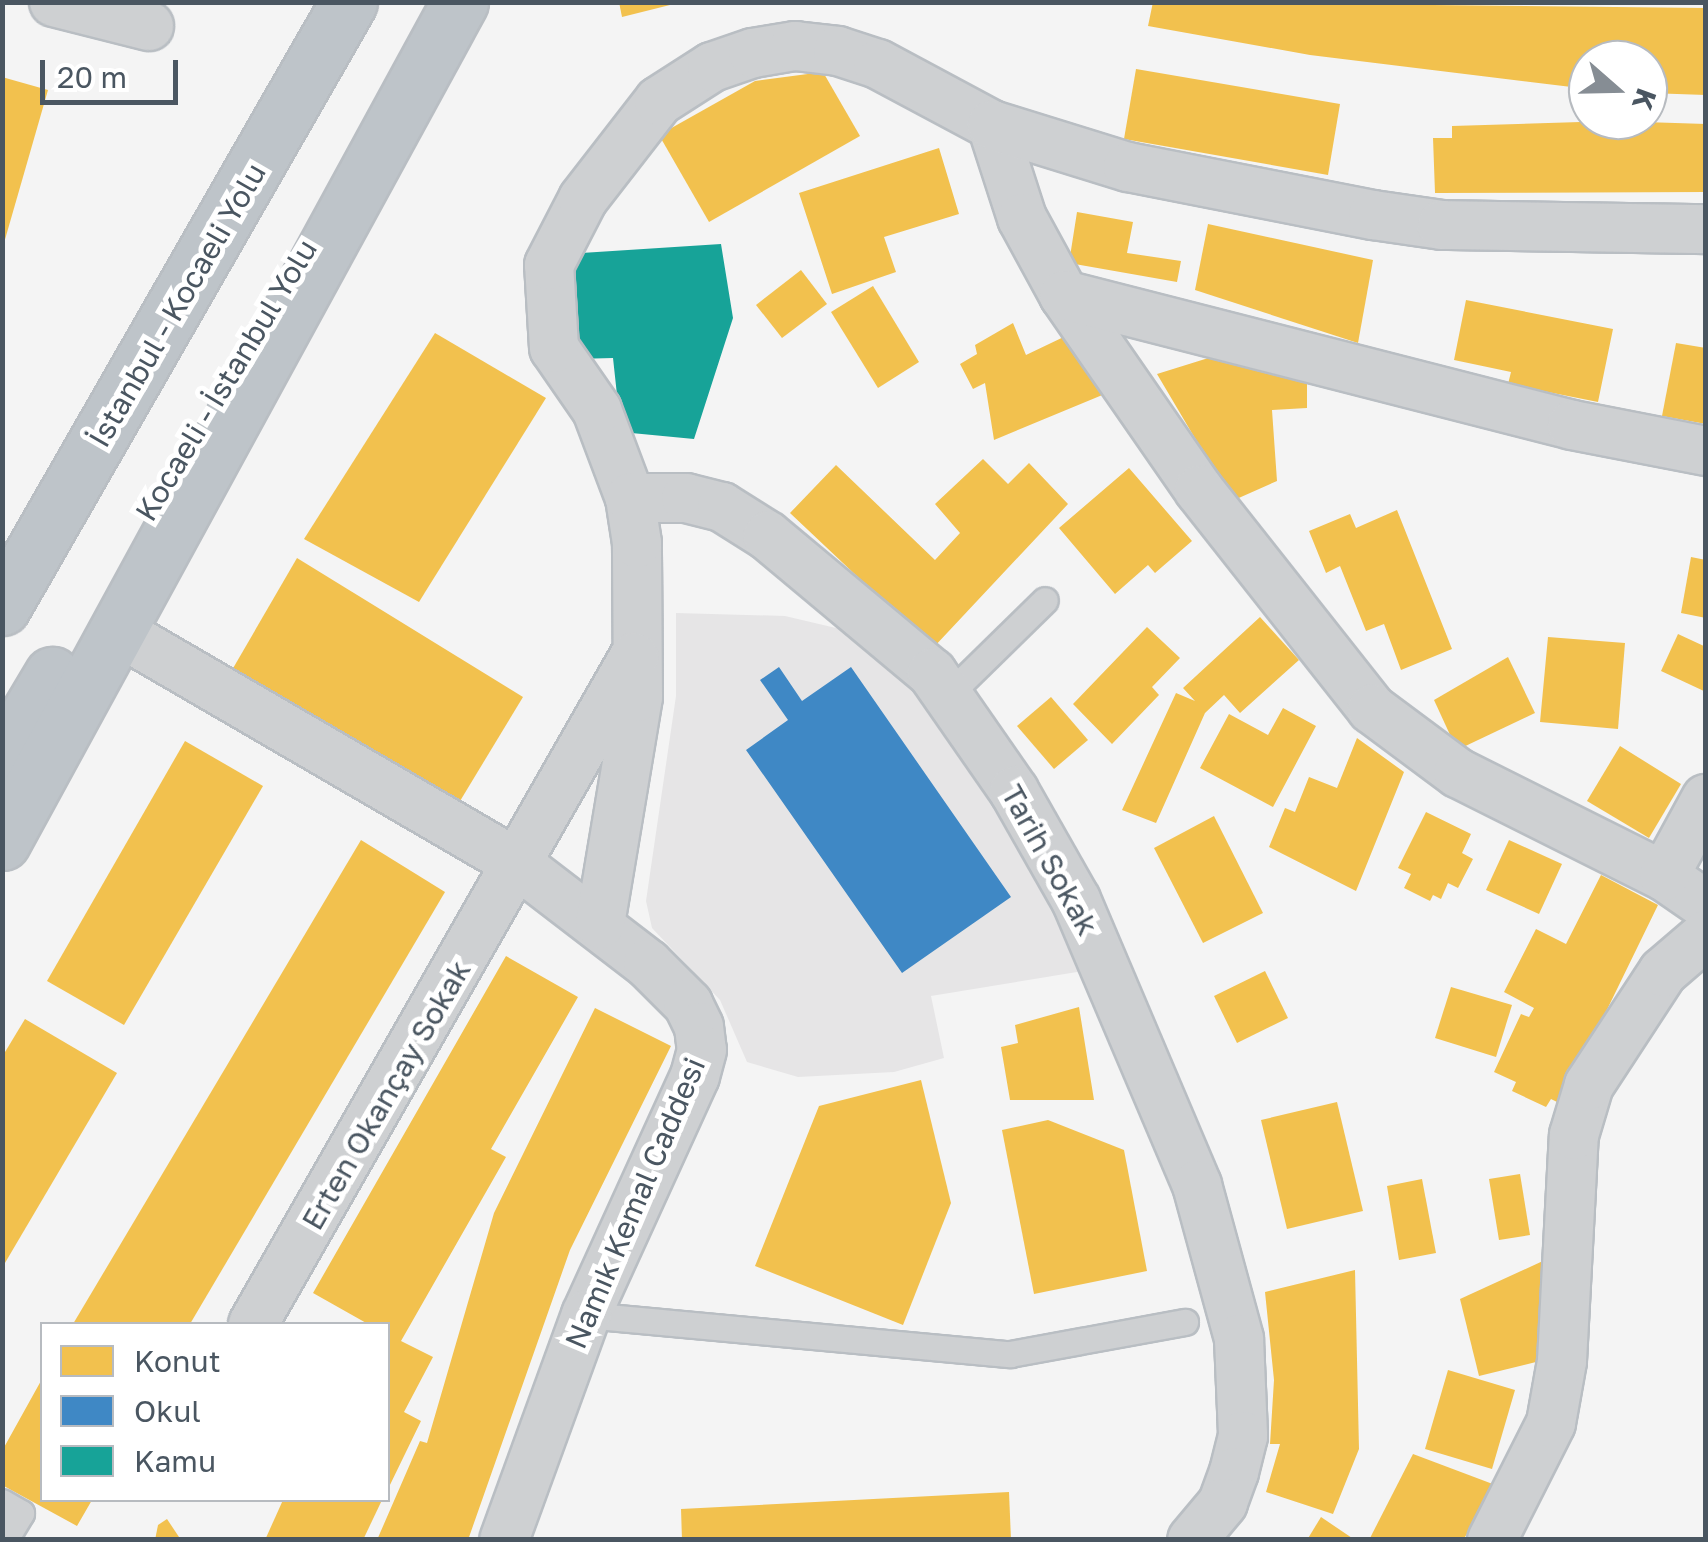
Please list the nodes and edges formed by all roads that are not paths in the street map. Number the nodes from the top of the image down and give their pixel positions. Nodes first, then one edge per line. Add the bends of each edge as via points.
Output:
1 (54, 2) edge
2 (349, 2) edge
3 (457, 2) edge
4 (150, 26) dead end
5 (314, 66) junction
6 (992, 125) junction
7 (1706, 229) edge
8 (1064, 296) junction
9 (1706, 451) edge
10 (630, 498) junction
11 (2, 546) edge
12 (1045, 600) dead end
13 (2, 608) edge
14 (116, 630) junction
15 (640, 646) junction
16 (948, 694) junction
17 (2, 759) edge
18 (1706, 800) edge
19 (2, 842) edge
20 (519, 864) junction
21 (1664, 876) junction
22 (1706, 906) edge
23 (600, 924) junction
24 (1706, 935) edge
25 (586, 1314) junction
26 (255, 1322) edge
27 (1185, 1322) dead end
28 (2, 1502) edge
29 (5, 1540) edge
30 (504, 1540) edge
31 (1192, 1540) edge
32 (1492, 1540) edge

1 - 4 street
2 - 5 highway, İstanbul - Kocaeli Yolu
3 - 14 highway
3 - 17 highway, Kocaeli - İstanbul Yolu
5 - 11 highway
5 - 13 highway, İstanbul - Kocaeli Yolu
6 - 7 street via 1128,167 1411,221
6 - 8 street via 1022,218
6 - 10 street via 878,64 795,46 712,66 659,101 563,233 546,292 554,348 597,410
8 - 9 street via 1572,425
8 - 21 street via 1199,490 1372,709 1458,773
10 - 15 street
10 - 16 street, Tarih Sokak via 686,498 740,517 878,626
12 - 16 lane
14 - 19 highway
14 - 20 street, Namık Kemal Caddesi
15 - 20 street, Erten Okançay Sokak
15 - 23 street via 629,780
16 - 31 street, Tarih Sokak via 1076,900 1148,1060 1222,1268 1239,1338 1242,1436 1223,1503
18 - 21 street
20 - 23 street, Namık Kemal Caddesi
20 - 26 street, Erten Okançay Sokak
21 - 22 street
23 - 25 street, Namık Kemal Caddesi via 688,1004 702,1050
24 - 32 street via 1663,972 1589,1084 1572,1150 1562,1361 1551,1423
25 - 27 lane via 1010,1354
25 - 30 street, Namık Kemal Caddesi
28 - 29 lane via 20,1512

